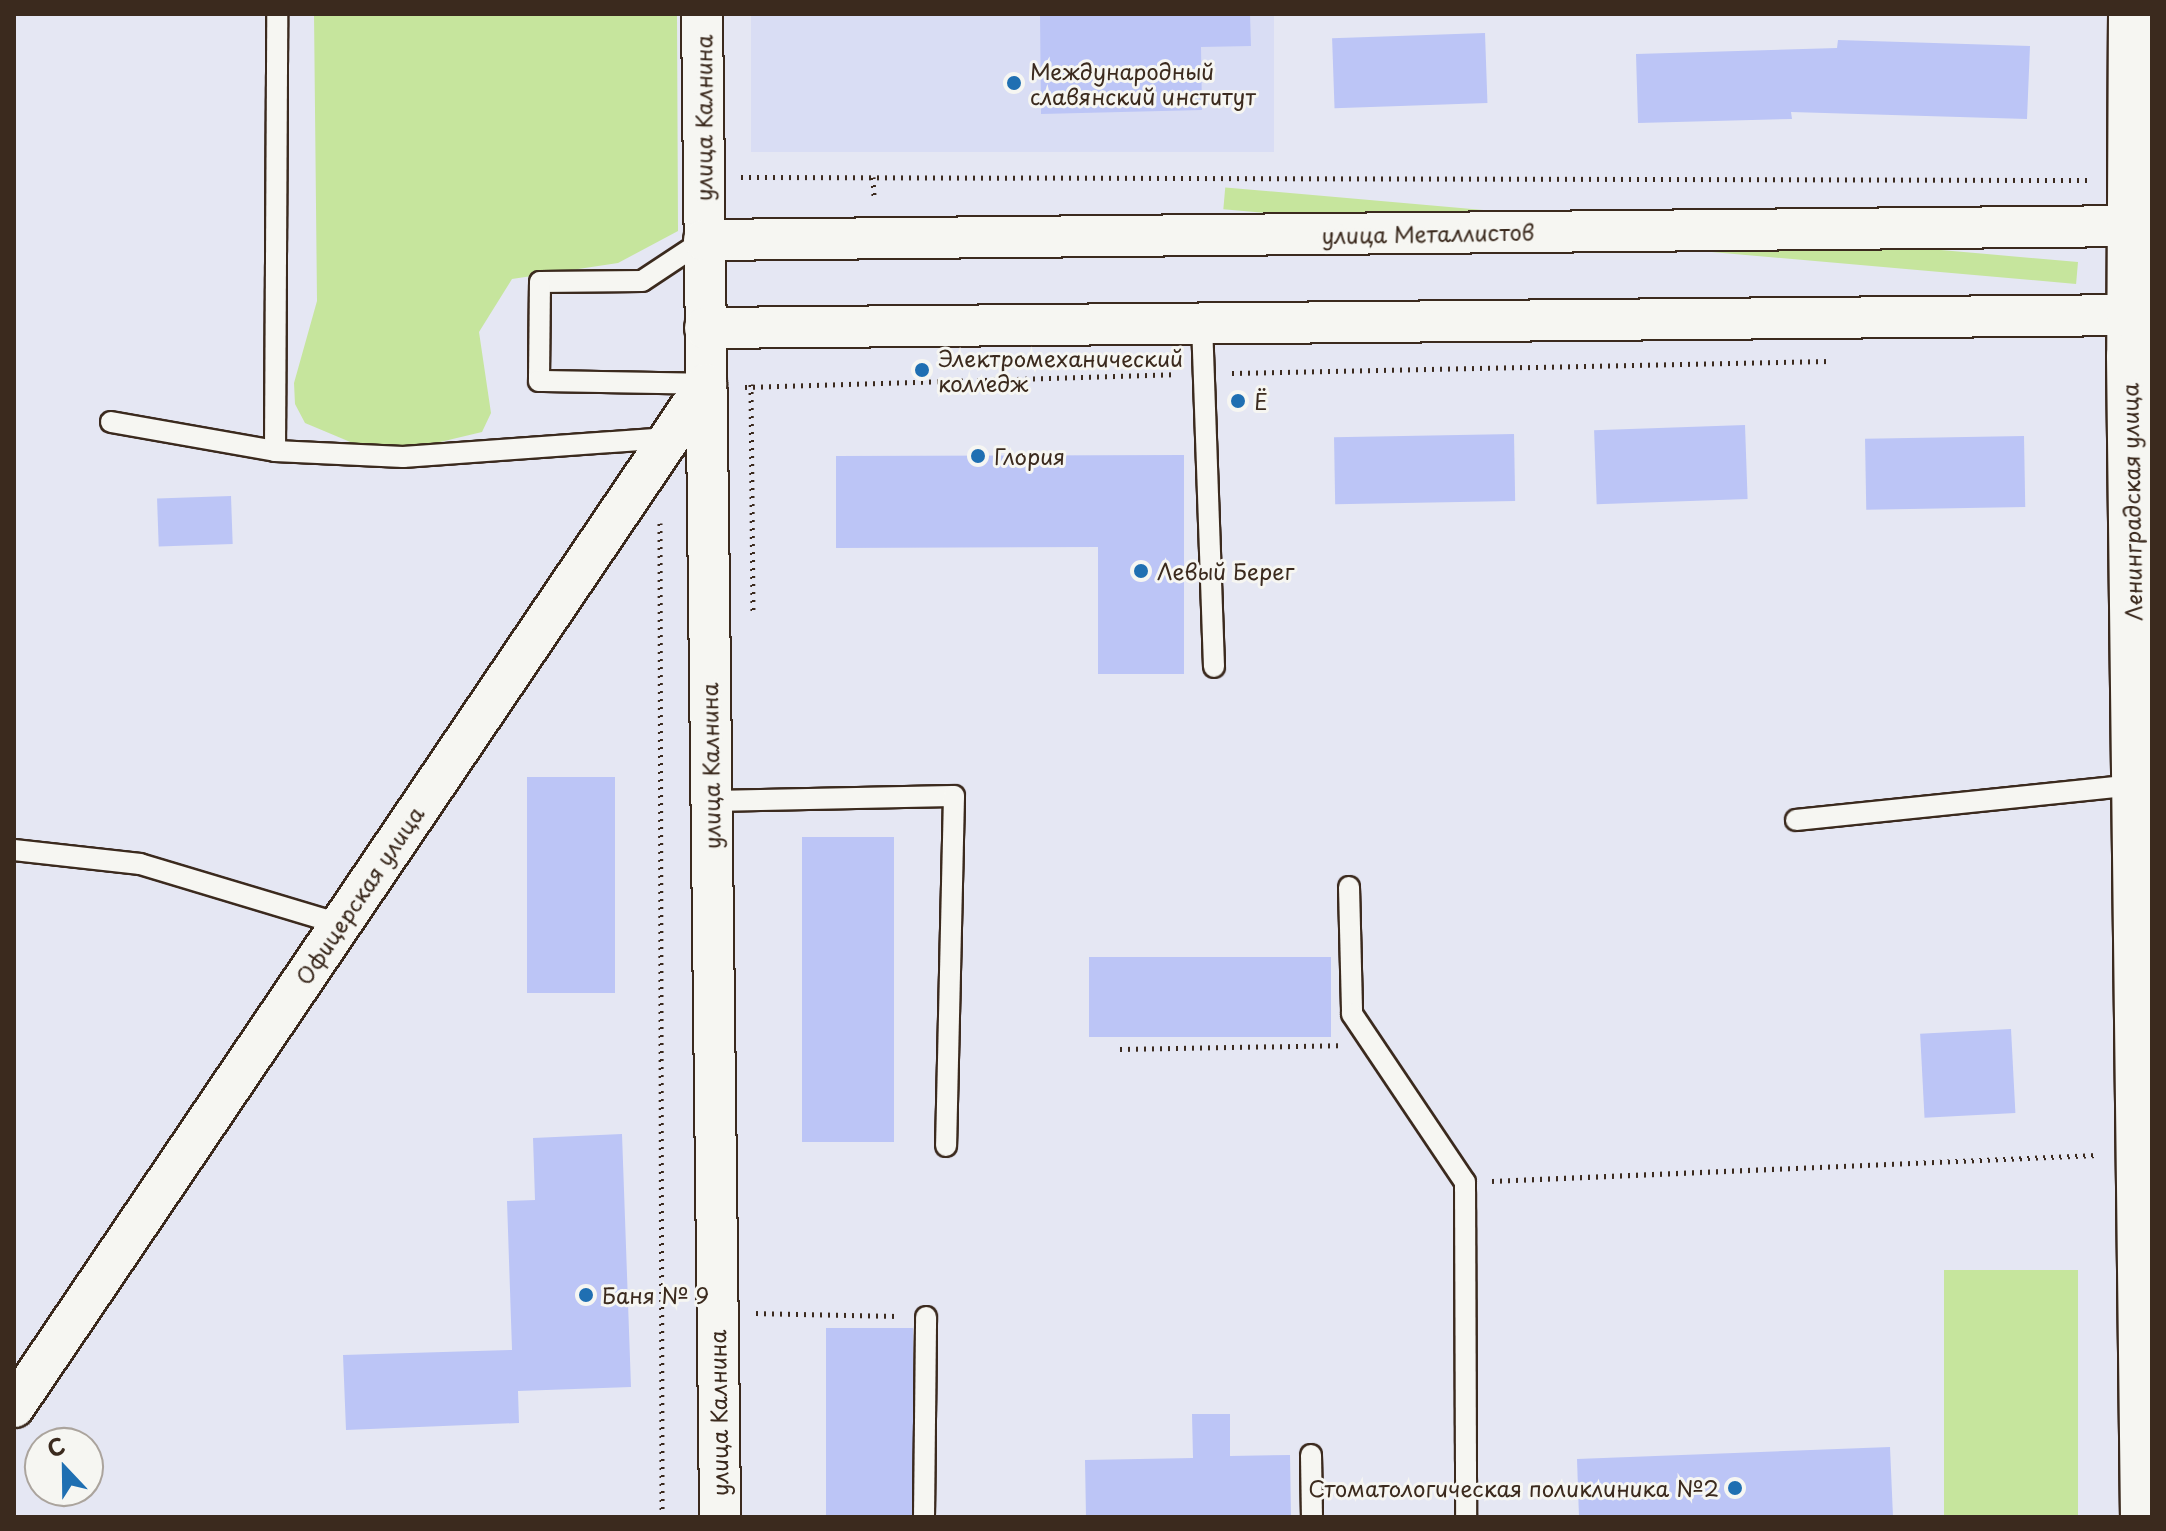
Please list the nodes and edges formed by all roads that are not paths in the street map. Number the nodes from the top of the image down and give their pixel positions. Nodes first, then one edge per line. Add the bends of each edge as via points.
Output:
1 (277, 14) edge
2 (702, 14) edge
3 (2131, 14) edge
4 (2142, 226) edge
5 (704, 240) junction
6 (2141, 314) edge
7 (1202, 323) junction
8 (705, 328) junction
9 (706, 384) junction
10 (111, 422) dead end
11 (671, 438) junction
12 (275, 451) junction
13 (1214, 667) dead end
14 (711, 801) junction
15 (2140, 806) edge
16 (1796, 820) dead end
17 (14, 850) edge
18 (1349, 887) dead end
19 (340, 924) junction
20 (946, 1146) dead end
21 (926, 1317) road end
22 (14, 1407) edge
23 (1311, 1455) dead end
24 (720, 1517) edge
25 (924, 1517) edge
26 (1312, 1517) edge
27 (1466, 1517) edge
28 (2143, 1517) edge

1 - 12 lane
2 - 5 street, улица Калнина
3 - 4 street, Ленинградская улица
4 - 5 street, улица Металлистов
4 - 6 street, Ленинградская улица
5 - 8 street, улица Калнина
5 - 9 lane via 642,281 540,282 539,381
6 - 7 street
6 - 15 street, Ленинградская улица
7 - 8 street
7 - 13 lane
8 - 9 street, улица Калнина
9 - 11 street, Офицерская улица
9 - 14 street, улица Калнина
10 - 12 lane
11 - 12 lane via 403,457
11 - 19 street, Офицерская улица
14 - 20 lane via 954,796
14 - 24 street, улица Калнина
15 - 16 lane
15 - 28 street, Ленинградская улица
17 - 19 lane via 140,864
18 - 27 lane via 1352,1014 1465,1182
19 - 22 street, Офицерская улица
21 - 25 lane
23 - 26 lane

